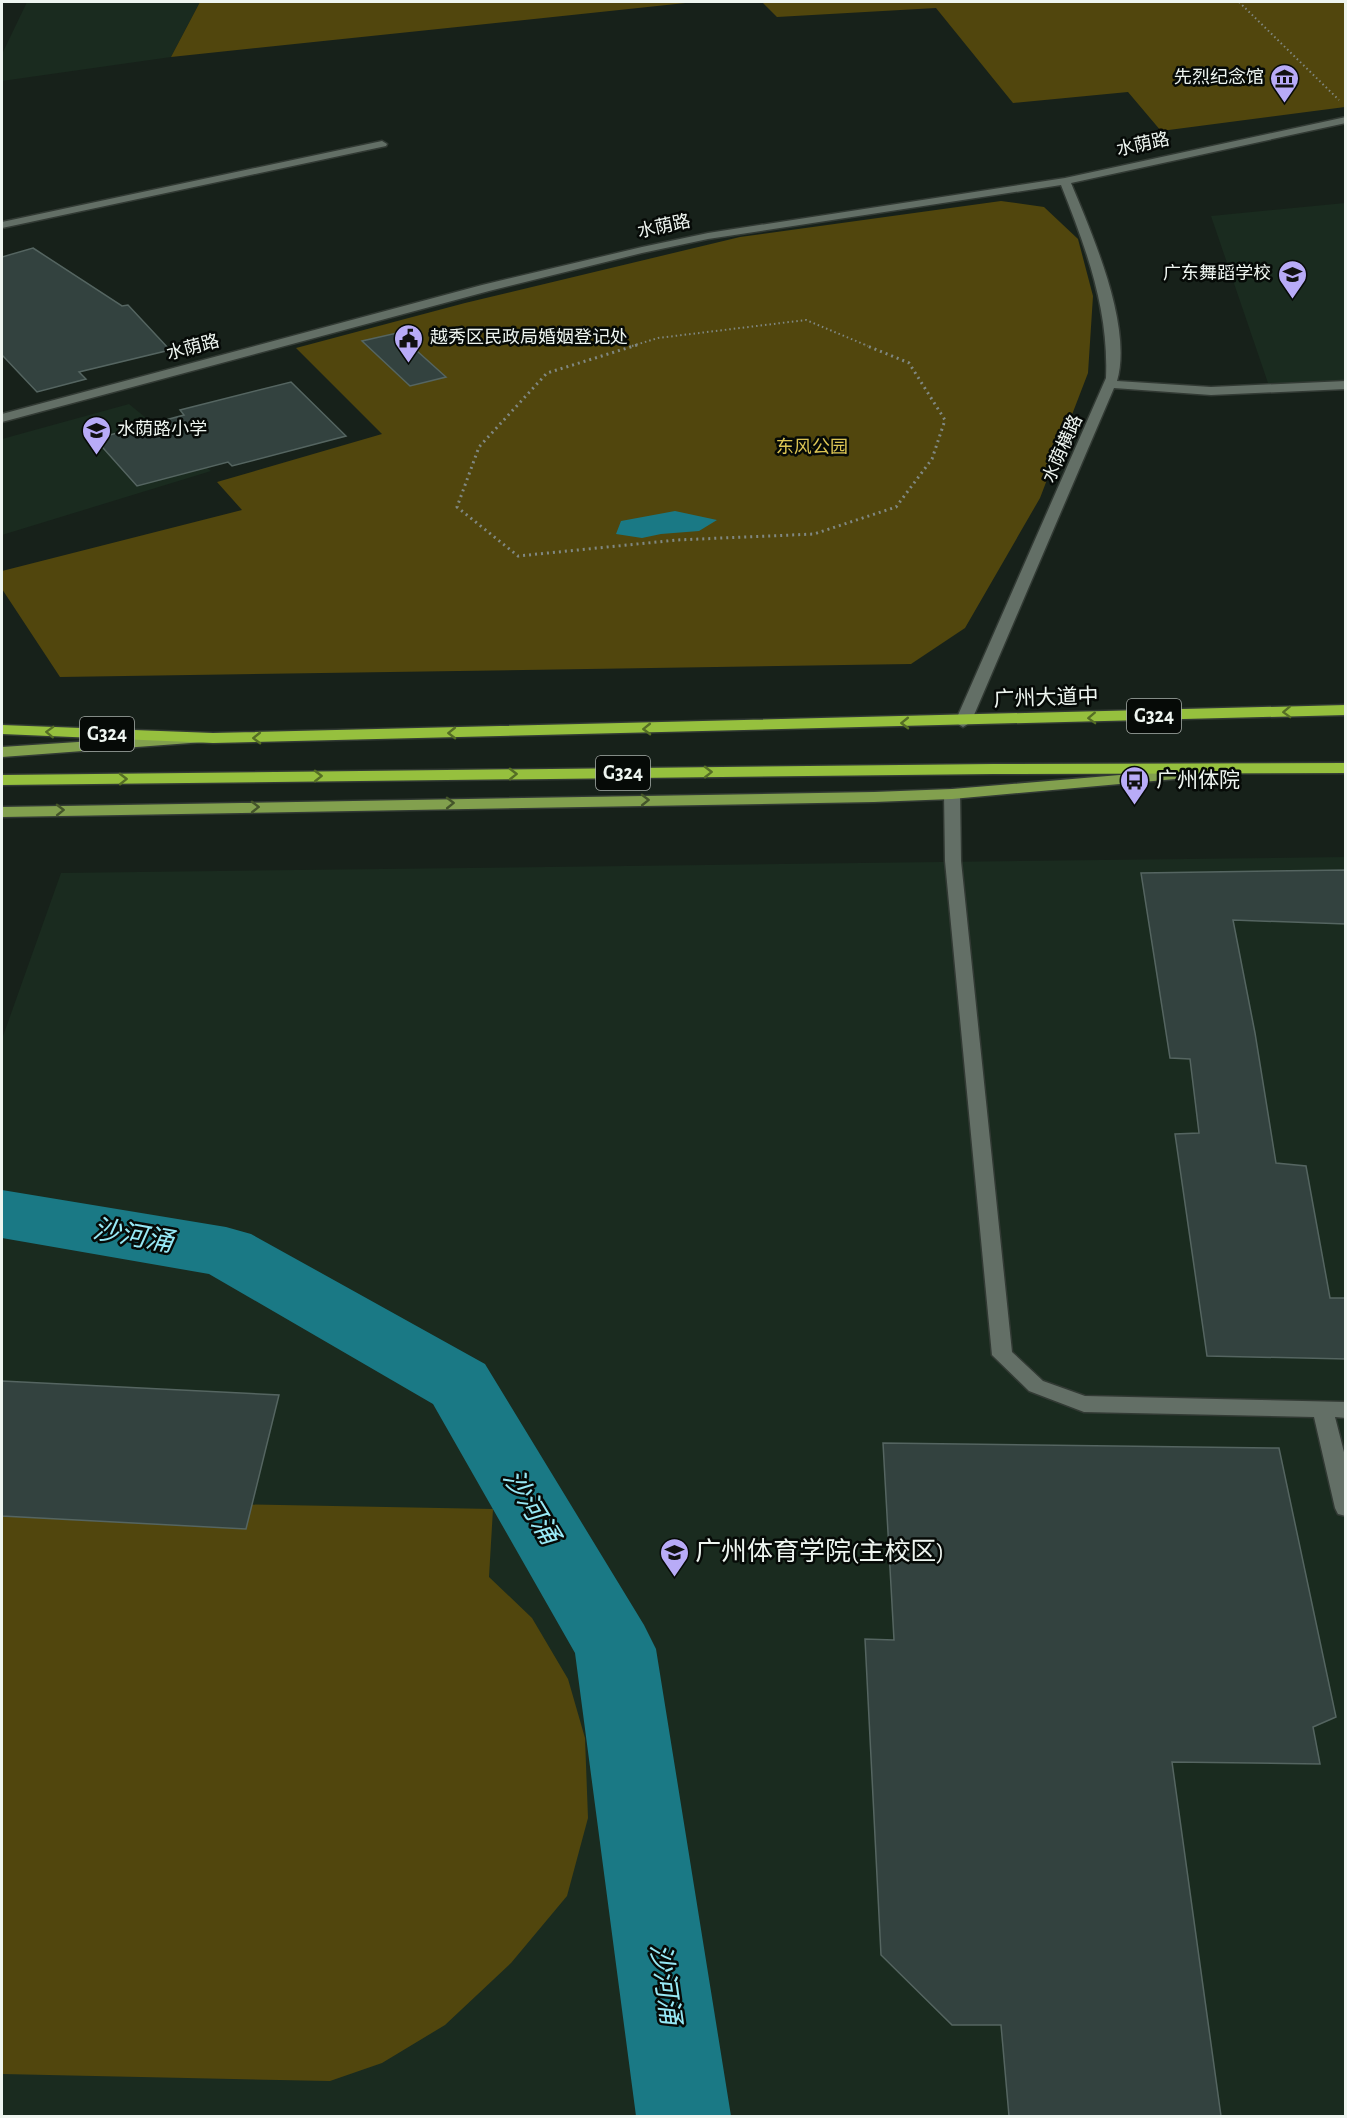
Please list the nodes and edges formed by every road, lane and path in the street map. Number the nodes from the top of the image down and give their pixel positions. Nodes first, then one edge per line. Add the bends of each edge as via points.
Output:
1 (1239, 2) edge
2 (1346, 107) edge
3 (1346, 120) edge
4 (382, 144) dead end
5 (1065, 181) junction
6 (2, 225) edge
7 (1110, 384) junction
8 (1346, 385) edge
9 (2, 418) edge
10 (945, 420) joint
11 (1346, 710) edge
12 (963, 722) junction
13 (2, 730) edge
14 (213, 738) junction
15 (2, 752) edge
16 (1346, 768) edge
17 (1244, 770) junction
18 (2, 780) edge
19 (952, 794) junction
20 (2, 812) edge
21 (1323, 1409) junction
22 (1346, 1410) edge
23 (1346, 1508) edge

1 - 2 path
3 - 5 street, 水荫路
4 - 6 street
5 - 7 street, 水荫横路 via 1092,251 1106,304 1115,356
5 - 9 street, 水荫路 via 708,236 642,250
7 - 8 street via 1211,391
7 - 12 street, 水荫横路
10 - 10 path via 909,363 806,320 658,338 547,373 479,447 457,507 518,556 677,540 814,534 896,507 932,459
11 -> 12 highway, 广州大道中 / G324
12 -> 14 highway, G324
14 -> 13 highway, G324
14 - 15 main road
16 - 17 highway, G324
18 -> 17 highway, G324 via 969,769
17 - 19 main road
20 -> 19 main road
19 - 21 street via 953,861 1002,1355 1036,1386 1084,1404
21 - 22 street
21 - 23 street

